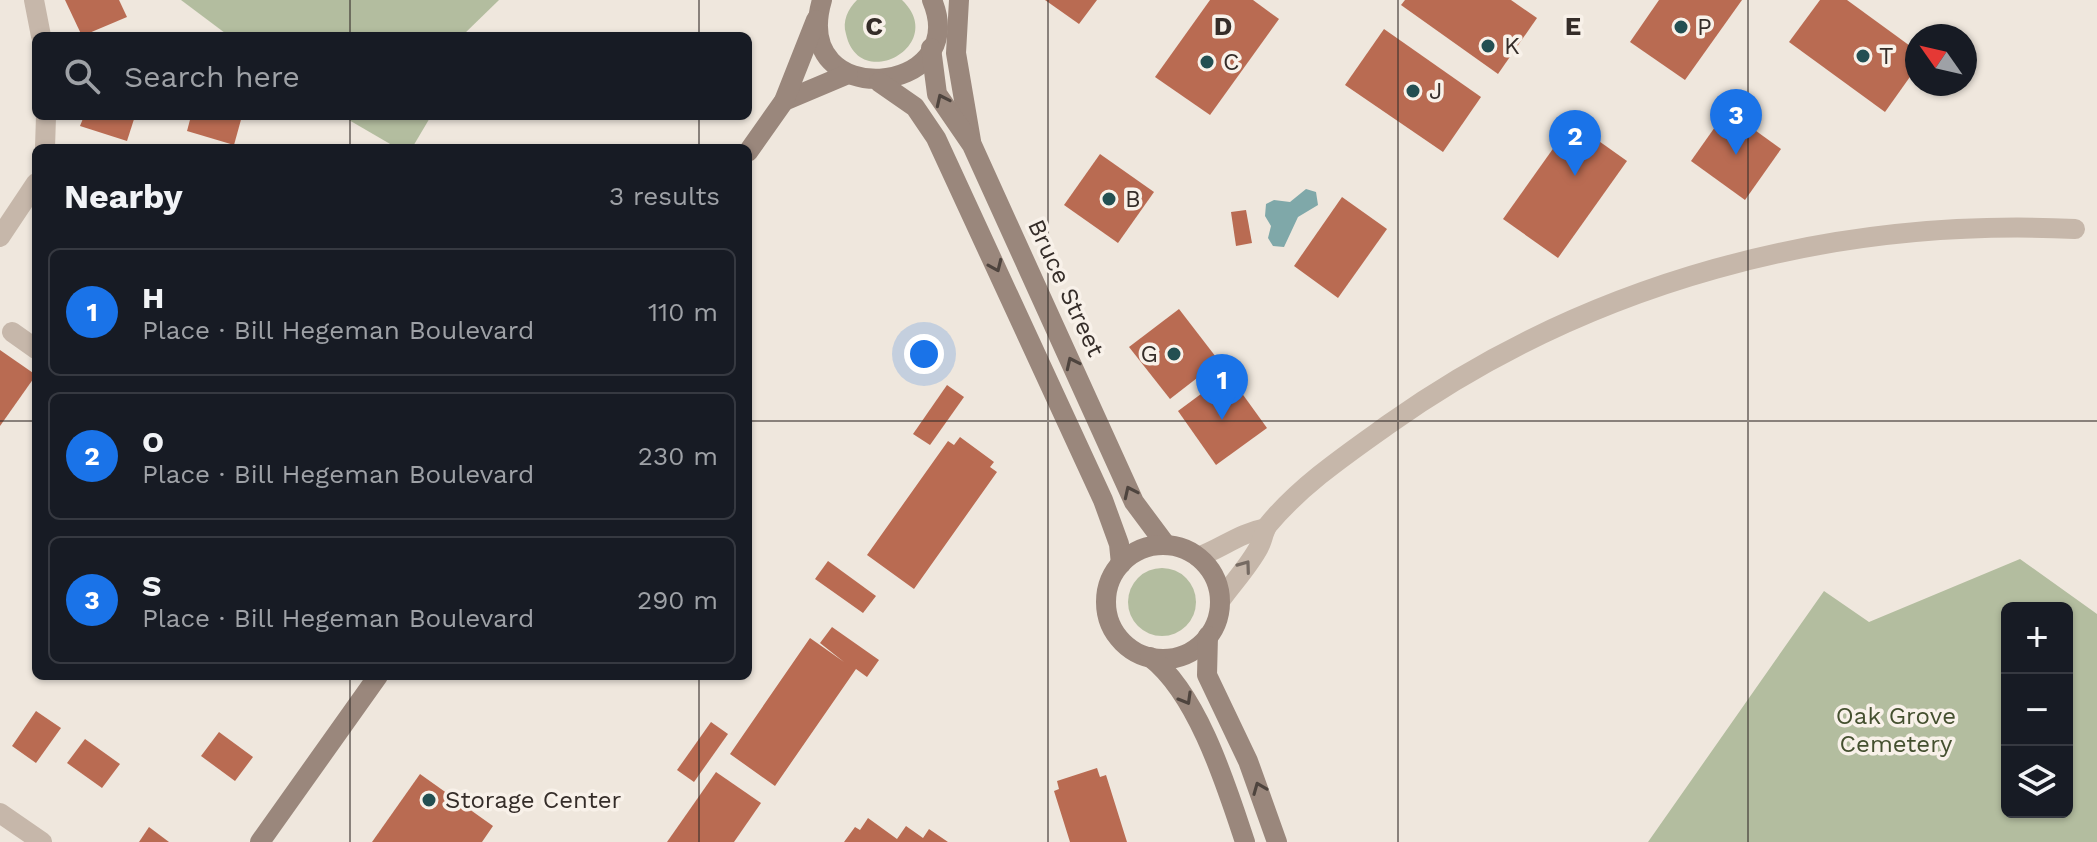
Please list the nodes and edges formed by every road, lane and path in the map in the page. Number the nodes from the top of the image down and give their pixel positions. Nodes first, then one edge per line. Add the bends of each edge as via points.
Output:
1 (34, 0) edge
2 (932, 0) edge
3 (942, 0) edge
4 (959, 0) edge
5 (821, 3) edge
6 (937, 21) junction
7 (40, 32) edge
8 (931, 48) junction
9 (848, 74) junction
10 (879, 82) junction
11 (784, 101) junction
12 (46, 120) edge
13 (45, 144) edge
14 (972, 145) junction
15 (752, 146) edge
16 (32, 189) edge
17 (2075, 229) dead end
18 (0, 237) edge
19 (12, 332) dead end
20 (32, 346) edge
21 (1266, 528) junction
22 (1166, 545) junction
23 (1198, 557) junction
24 (1121, 564) junction
25 (1220, 601) junction
26 (1208, 636) junction
27 (1150, 657) junction
28 (375, 680) edge
29 (0, 813) edge
30 (42, 842) edge
31 (260, 842) edge
32 (1245, 842) edge
33 (1277, 842) edge

1 - 7 street
2 - 6 street
3 - 6 street, Bruce Street
4 - 14 street via 956,53
5 - 9 street via 823,48
5 - 11 street
6 - 8 street, Bruce Street
8 - 10 street via 909,72
14 -> 8 street, Bruce Street via 937,94
9 - 10 street
9 - 11 street
10 -> 24 street via 915,107 936,138 1103,500
11 - 15 street
12 - 13 street
22 -> 14 street, Bruce Street via 1134,502
16 - 18 street
17 - 21 street via 1999,225 1842,239 1699,272 1620,299 1520,344 1424,399 1334,463
19 - 20 street
21 - 23 street via 1242,532
25 -> 21 street via 1259,548
22 - 23 street
22 - 24 street via 1142,549
23 - 25 street via 1214,577
24 - 27 street via 1106,599 1111,624 1127,645
25 - 26 street
26 - 27 street via 1177,657
33 -> 26 street via 1248,761 1207,675
27 -> 32 street via 1167,670 1190,705
28 - 31 street
29 - 30 street

